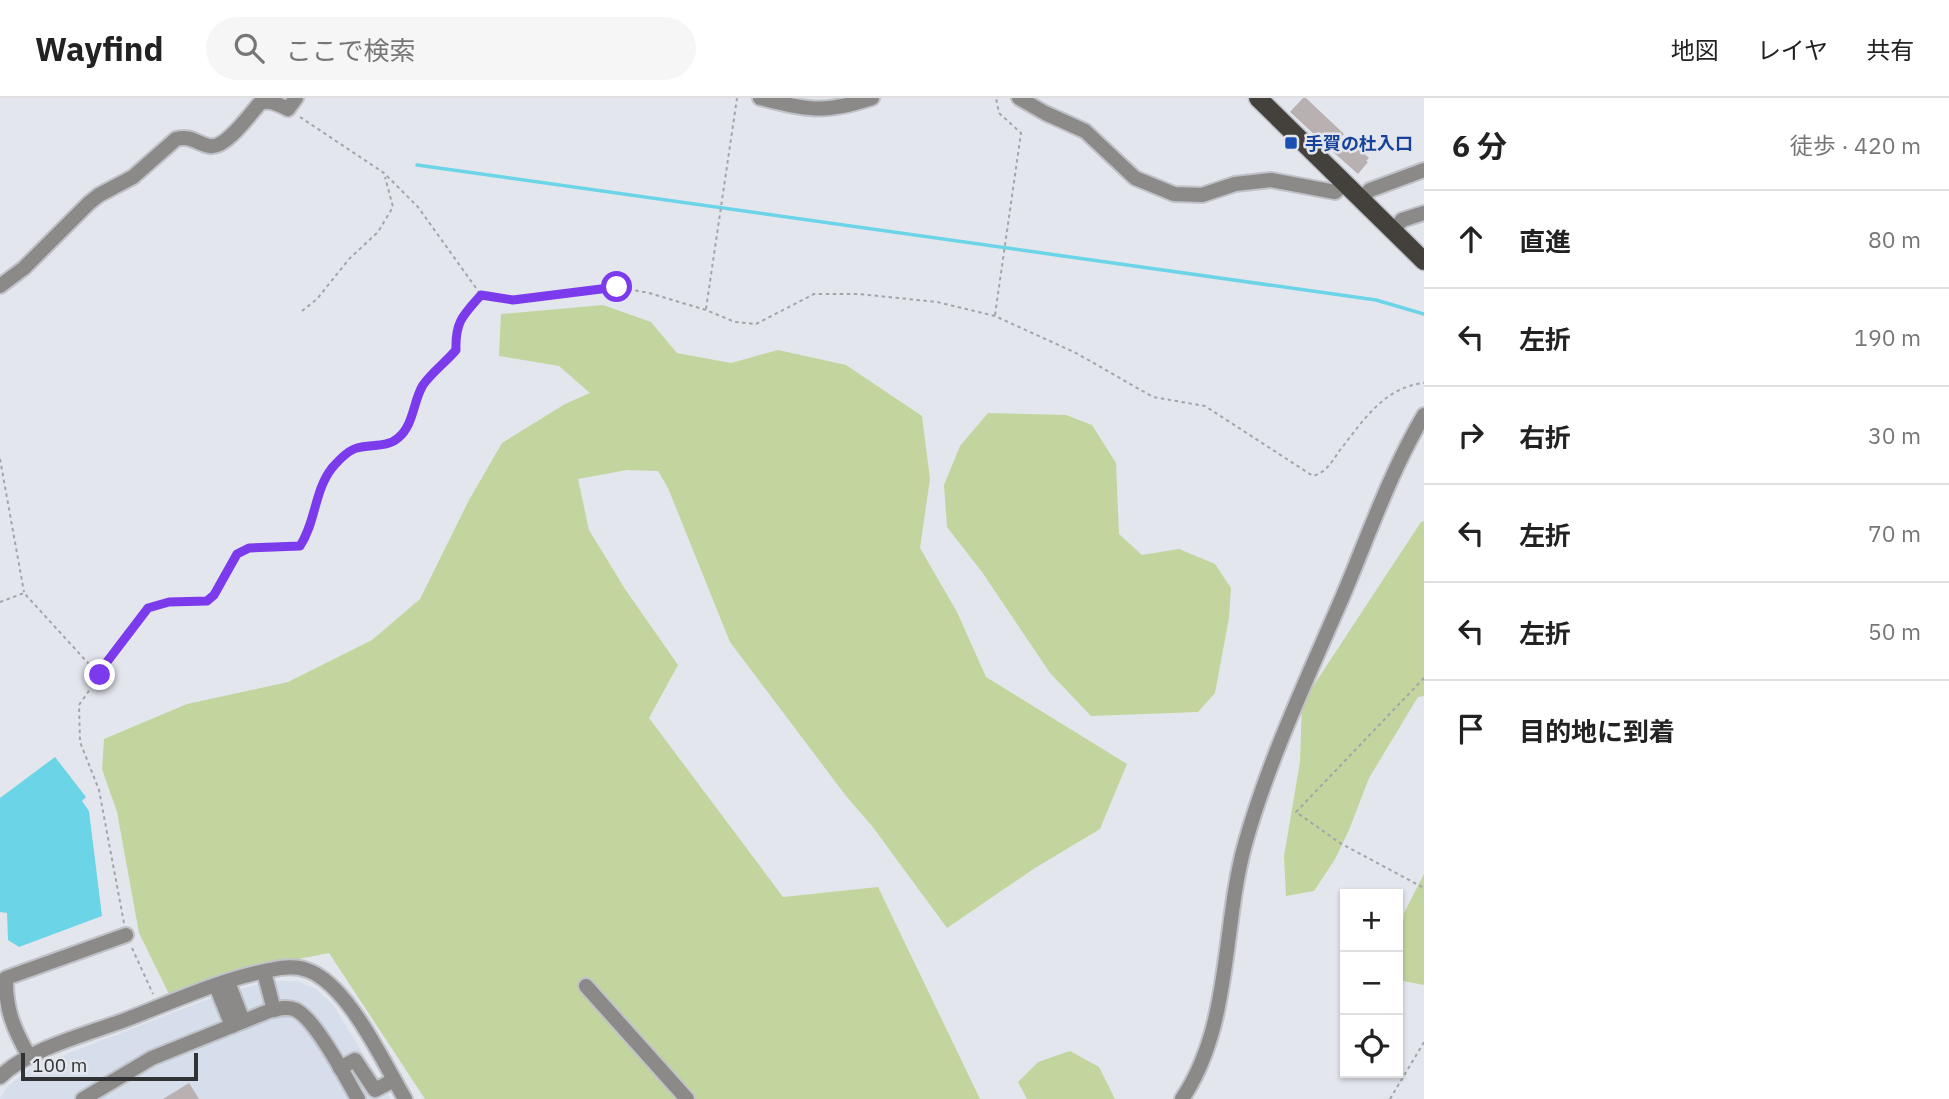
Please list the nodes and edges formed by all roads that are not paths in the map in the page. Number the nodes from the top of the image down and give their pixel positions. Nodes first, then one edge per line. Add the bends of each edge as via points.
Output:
1 (760, 98) edge
2 (872, 98) edge
3 (1019, 98) edge
4 (1258, 98) edge
5 (292, 104) edge
6 (1424, 170) edge
7 (1345, 183) junction
8 (1361, 199) junction
9 (1424, 213) edge
10 (1394, 230) junction
11 (1424, 261) edge
12 (0, 286) edge
13 (1424, 415) edge
14 (126, 935) road end
15 (264, 972) junction
16 (222, 984) junction
17 (586, 986) dead end
18 (274, 1010) junction
19 (237, 1024) junction
20 (29, 1056) junction
21 (340, 1069) junction
22 (0, 1077) edge
23 (394, 1080) junction
24 (83, 1099) edge
25 (358, 1099) edge
26 (405, 1099) edge
27 (687, 1099) edge
28 (1182, 1099) edge

1 - 2 street via 824,110
3 - 7 street via 1085,131 1135,178 1174,194 1202,195 1235,184 1271,180 1335,192
4 - 7 main road
5 - 12 street via 260,103 218,146 185,136 176,139 134,177 89,203
6 - 8 street via 1370,190
7 - 8 main road
8 - 10 main road
9 - 10 street via 1402,220
10 - 11 main road
13 - 28 street via 1394,475 1267,776 1244,848 1211,1032
14 - 20 street via 6,978 7,1008
15 - 16 street
15 - 18 street
15 - 23 street via 296,967 338,990
16 - 19 street
16 - 20 street
17 - 27 street
18 - 19 street
18 - 21 street via 285,1007 302,1014
19 - 24 street via 152,1058
20 - 22 street
21 - 23 street via 356,1061 375,1090
21 - 25 street
23 - 26 street

